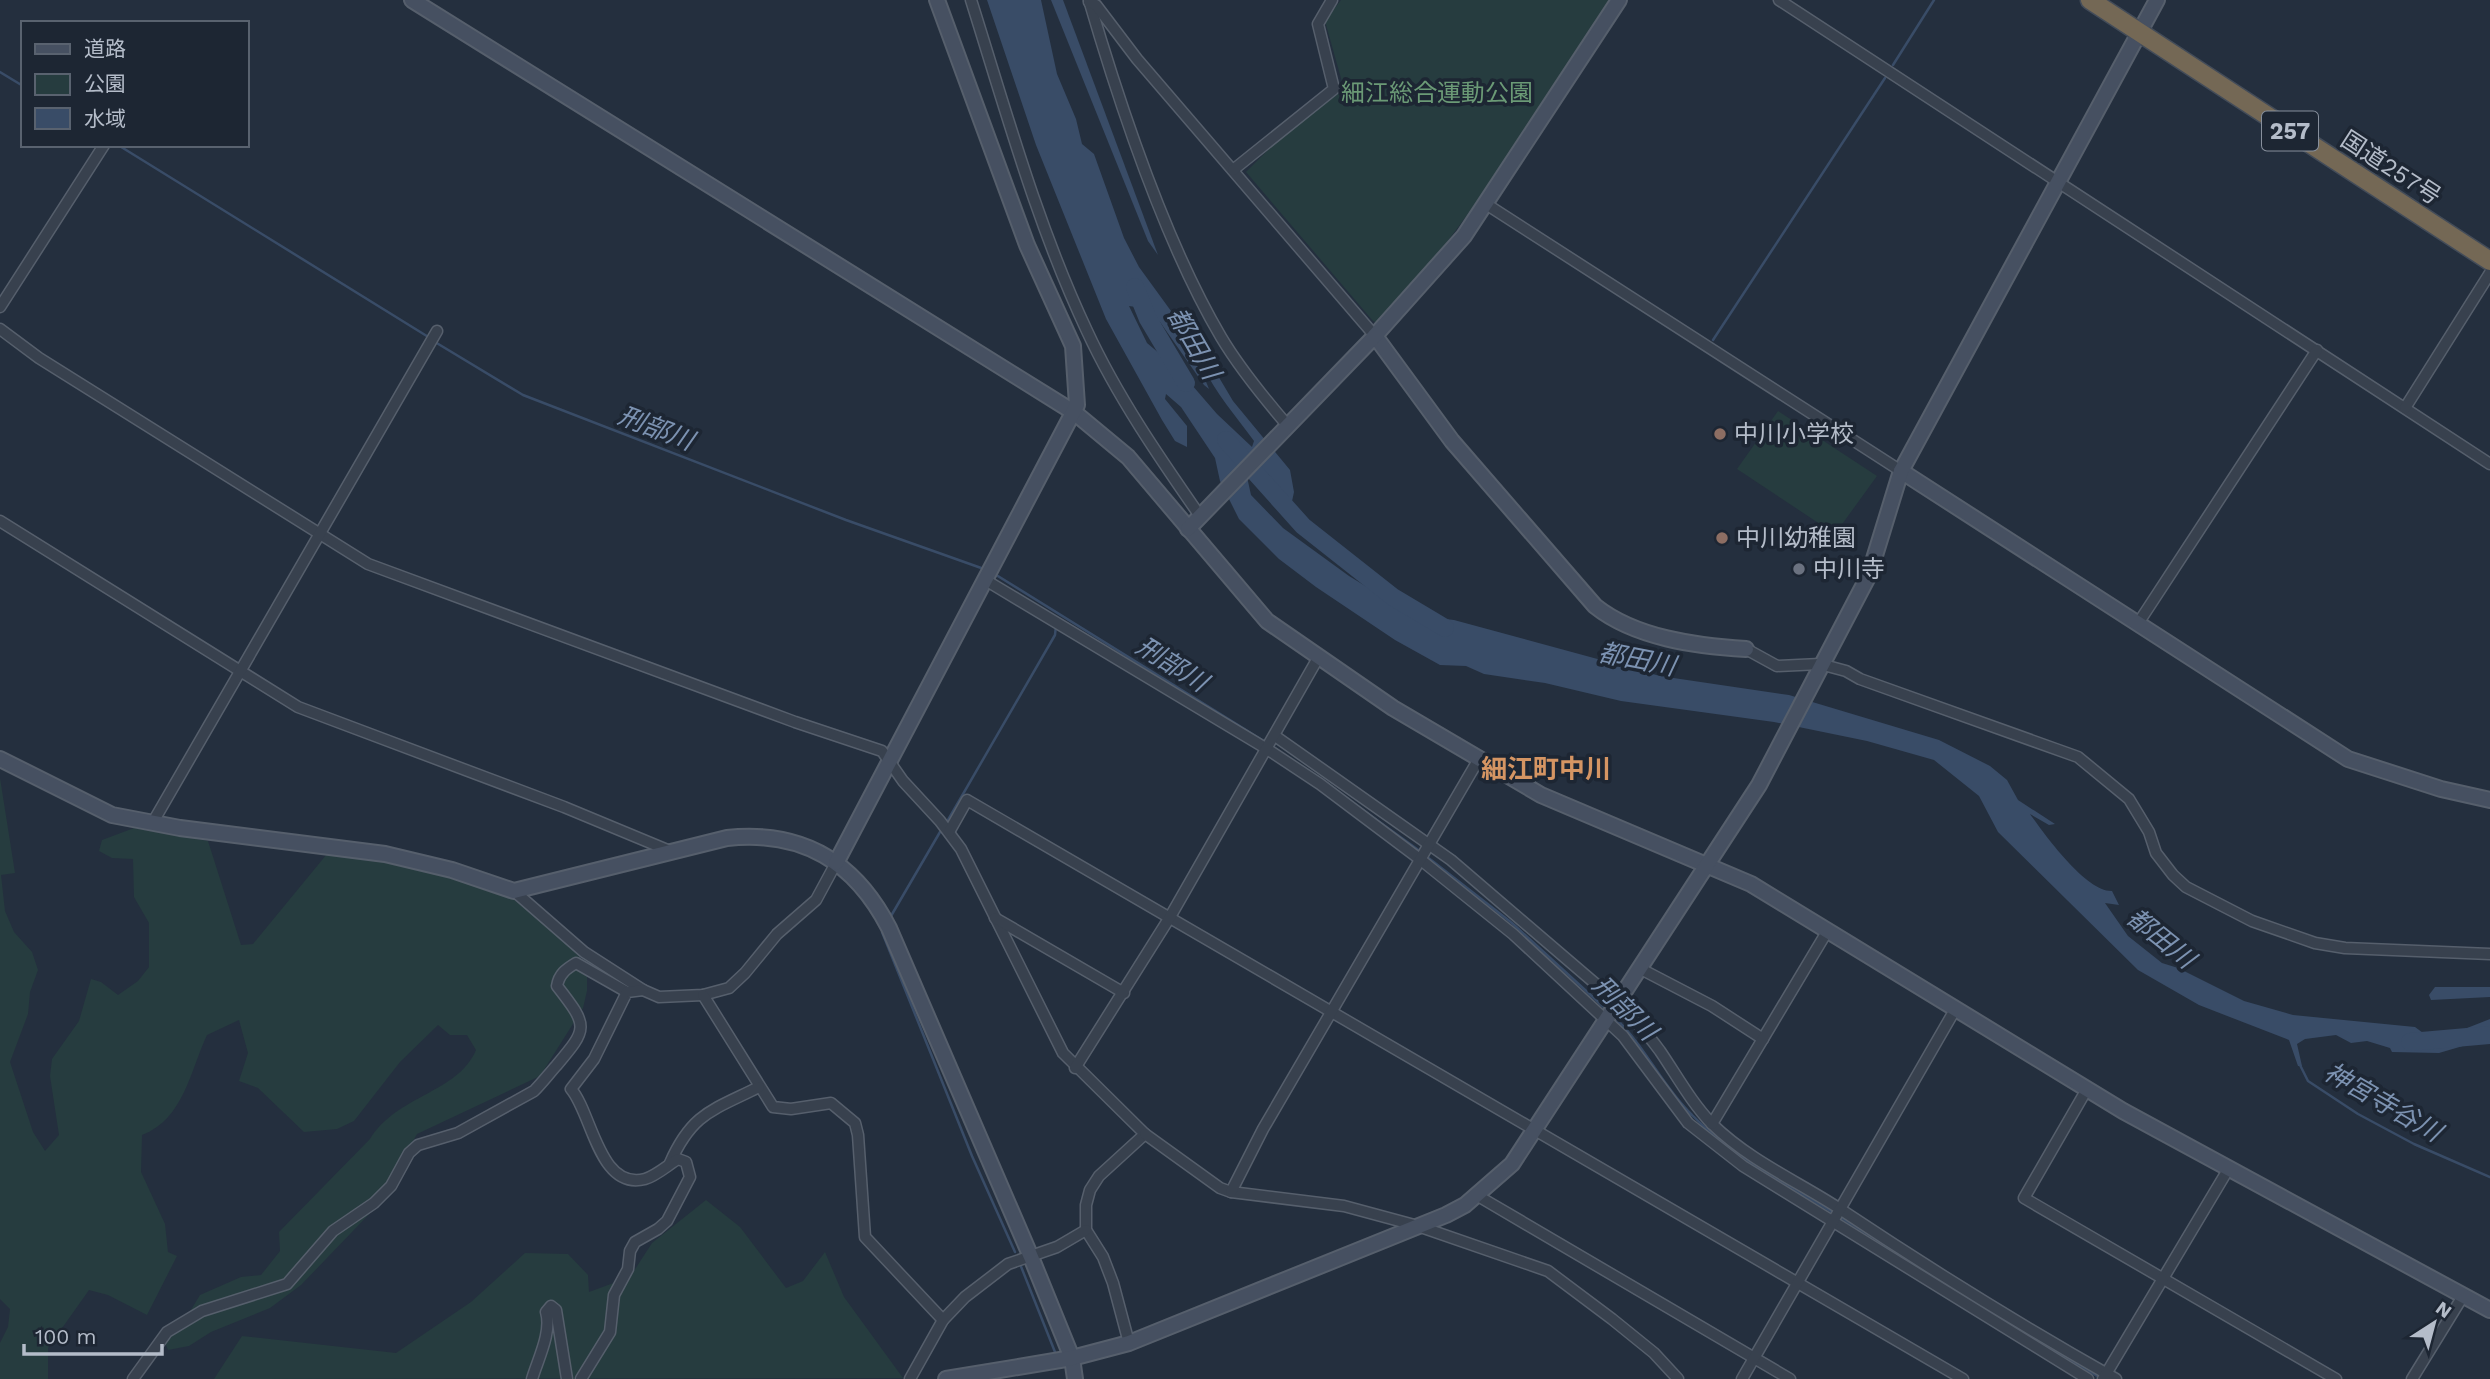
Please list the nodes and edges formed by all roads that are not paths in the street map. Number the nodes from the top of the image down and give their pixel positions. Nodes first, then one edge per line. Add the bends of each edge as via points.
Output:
1 (412, 0) edge
2 (937, 0) edge
3 (971, 0) edge
4 (1332, 0) edge
5 (1619, 0) edge
6 (1779, 0) edge
7 (2090, 0) edge
8 (2157, 0) edge
9 (1089, 1) edge
10 (2138, 31) junction
11 (103, 147) edge
12 (1233, 170) junction
13 (2059, 182) junction
14 (1486, 204) junction
15 (2490, 261) edge
16 (2490, 273) edge
17 (0, 307) edge
18 (0, 329) edge
19 (437, 331) dead end
20 (1375, 336) junction
21 (2317, 350) junction
22 (2405, 408) junction
23 (1075, 413) junction
24 (1287, 427) junction
25 (2490, 464) edge
26 (1901, 471) junction
27 (1203, 513) junction
28 (0, 521) edge
29 (1188, 529) junction
30 (320, 533) junction
31 (990, 575) junction
32 (2139, 622) junction
33 (1746, 649) joint
34 (1318, 658) junction
35 (1818, 669) junction
36 (241, 673) junction
37 (1275, 736) junction
38 (1267, 750) junction
39 (1480, 757) junction
40 (0, 759) edge
41 (891, 762) junction
42 (2490, 800) edge
43 (153, 822) junction
44 (949, 832) junction
45 (1429, 846) junction
46 (670, 851) junction
47 (1422, 859) junction
48 (836, 863) junction
49 (1705, 865) junction
50 (514, 891) junction
51 (1170, 917) junction
52 (995, 918) junction
53 (1828, 930) junction
54 (2490, 954) edge
55 (1639, 968) junction
56 (643, 990) junction
57 (628, 992) junction
58 (1124, 993) junction
59 (702, 995) junction
60 (1617, 1004) junction
61 (1956, 1008) junction
62 (1333, 1011) junction
63 (1607, 1019) junction
64 (1763, 1039) junction
65 (1075, 1068) junction
66 (759, 1087) junction
67 (2087, 1089) junction
68 (1712, 1124) junction
69 (1534, 1129) junction
70 (1145, 1134) junction
71 (670, 1164) junction
72 (2229, 1168) junction
73 (1231, 1192) junction
74 (1478, 1196) junction
75 (1836, 1214) junction
76 (1418, 1226) junction
77 (1086, 1230) junction
78 (1031, 1258) junction
79 (2164, 1278) junction
80 (1799, 1283) junction
81 (2463, 1296) junction
82 (2490, 1310) edge
83 (943, 1320) junction
84 (1129, 1343) junction
85 (1755, 1357) junction
86 (1072, 1358) junction
87 (2108, 1377) edge
88 (133, 1379) edge
89 (532, 1379) edge
90 (567, 1379) edge
91 (581, 1379) edge
92 (909, 1379) edge
93 (946, 1379) edge
94 (1075, 1379) edge
95 (1678, 1379) edge
96 (1742, 1379) edge
97 (1790, 1379) edge
98 (1963, 1379) edge
99 (2088, 1379) edge
100 (2336, 1379) edge
101 (2412, 1379) edge

1 - 23 street
2 - 23 street via 1022,233 1073,346
3 - 27 street via 1047,235 1086,331 1163,464
4 - 12 street via 1318,24 1334,89
5 - 14 street
6 - 13 street
7 - 10 highway, 国道257号 / 257
8 - 10 street
9 - 12 street
9 - 24 street via 1182,258 1220,337
10 - 13 street
10 - 15 highway, 国道257号 / 257
11 - 17 street
12 - 20 street
13 - 21 street
13 - 26 street
14 - 20 street via 1464,236
14 - 26 street
16 - 22 street
18 - 30 street
19 - 30 street
20 - 24 street
20 - 33 street via 1452,441 1595,606 1624,626 1641,631
21 - 22 street
21 - 32 street
22 - 25 street
23 - 29 street via 1128,457
23 - 31 street
24 - 27 street
26 - 32 street
26 - 35 street via 1869,575
27 - 29 street
28 - 36 street
29 - 34 street via 1253,608
30 - 36 street
30 - 41 street via 368,564 882,751
31 - 38 street via 1056,621
31 - 41 street
32 - 42 street via 2359,764
33 - 35 street via 1777,666
34 - 37 street
34 - 39 street via 1393,708
35 - 49 street via 1759,785
35 - 54 street via 2078,757 2129,800 2173,875 2186,887 2252,921 2315,943 2346,948
36 - 43 street
36 - 46 street via 298,708
37 - 38 street
37 - 45 street
38 - 47 street
38 - 51 street
39 - 45 street
39 - 49 street via 1541,795
40 - 43 street via 112,815
41 - 44 street
41 - 48 street
43 - 50 street via 385,854
44 - 51 street via 967,800
44 - 52 street
45 - 47 street
45 - 60 street via 1486,888
46 - 48 street via 706,841 761,835 814,851
46 - 50 street
47 - 62 street
47 - 63 street
48 - 59 street via 816,900 777,934 745,973 729,988
48 - 78 street via 862,883 889,928
49 - 53 street via 1751,884
49 - 55 street
50 - 56 street via 584,952
51 - 58 street
51 - 62 street
52 - 58 street
52 - 65 street via 1063,1053
53 - 61 street
53 - 64 street
55 - 60 street
55 - 64 street
56 - 57 street
56 - 59 street via 659,997
57 - 71 street via 594,1059 571,1089 582,1104 605,1161 615,1171 633,1181 648,1178
57 - 88 street via 576,963 568,968 557,986 576,1011 581,1034 543,1083 458,1133 418,1145 391,1186 333,1231 287,1284 202,1311 167,1332
58 - 65 street
59 - 66 street
60 - 63 street
60 - 68 street via 1640,1025
61 - 67 street
61 - 75 street
62 - 69 street
62 - 73 street
63 - 69 street
63 - 75 street via 1688,1123 1743,1166
64 - 68 street
65 - 70 street
66 - 71 street via 699,1117 685,1133
66 - 83 street via 773,1107 831,1103 855,1123 865,1237
67 - 72 street
67 - 79 street via 2024,1198
68 - 75 street
69 - 74 street via 1512,1164
69 - 80 street
70 - 73 street
70 - 77 street via 1110,1164 1090,1190
71 - 91 street via 678,1159 686,1162 691,1177 667,1221 635,1242 630,1251 628,1269 614,1295 610,1332
72 - 79 street
72 - 81 street
73 - 76 street via 1344,1206
74 - 76 street
74 - 85 street
75 - 80 street
75 - 87 street
75 - 99 street
76 - 84 street
76 - 95 street via 1548,1271 1643,1345
77 - 78 street
77 - 84 street via 1113,1283
78 - 83 street via 1008,1264
78 - 86 street
79 - 87 street
79 - 100 street
80 - 85 street
80 - 98 street
81 - 82 street
81 - 101 street
83 - 92 street
84 - 86 street
85 - 96 street
85 - 97 street
86 - 93 street
86 - 94 street
89 - 90 street via 551,1306 556,1310

